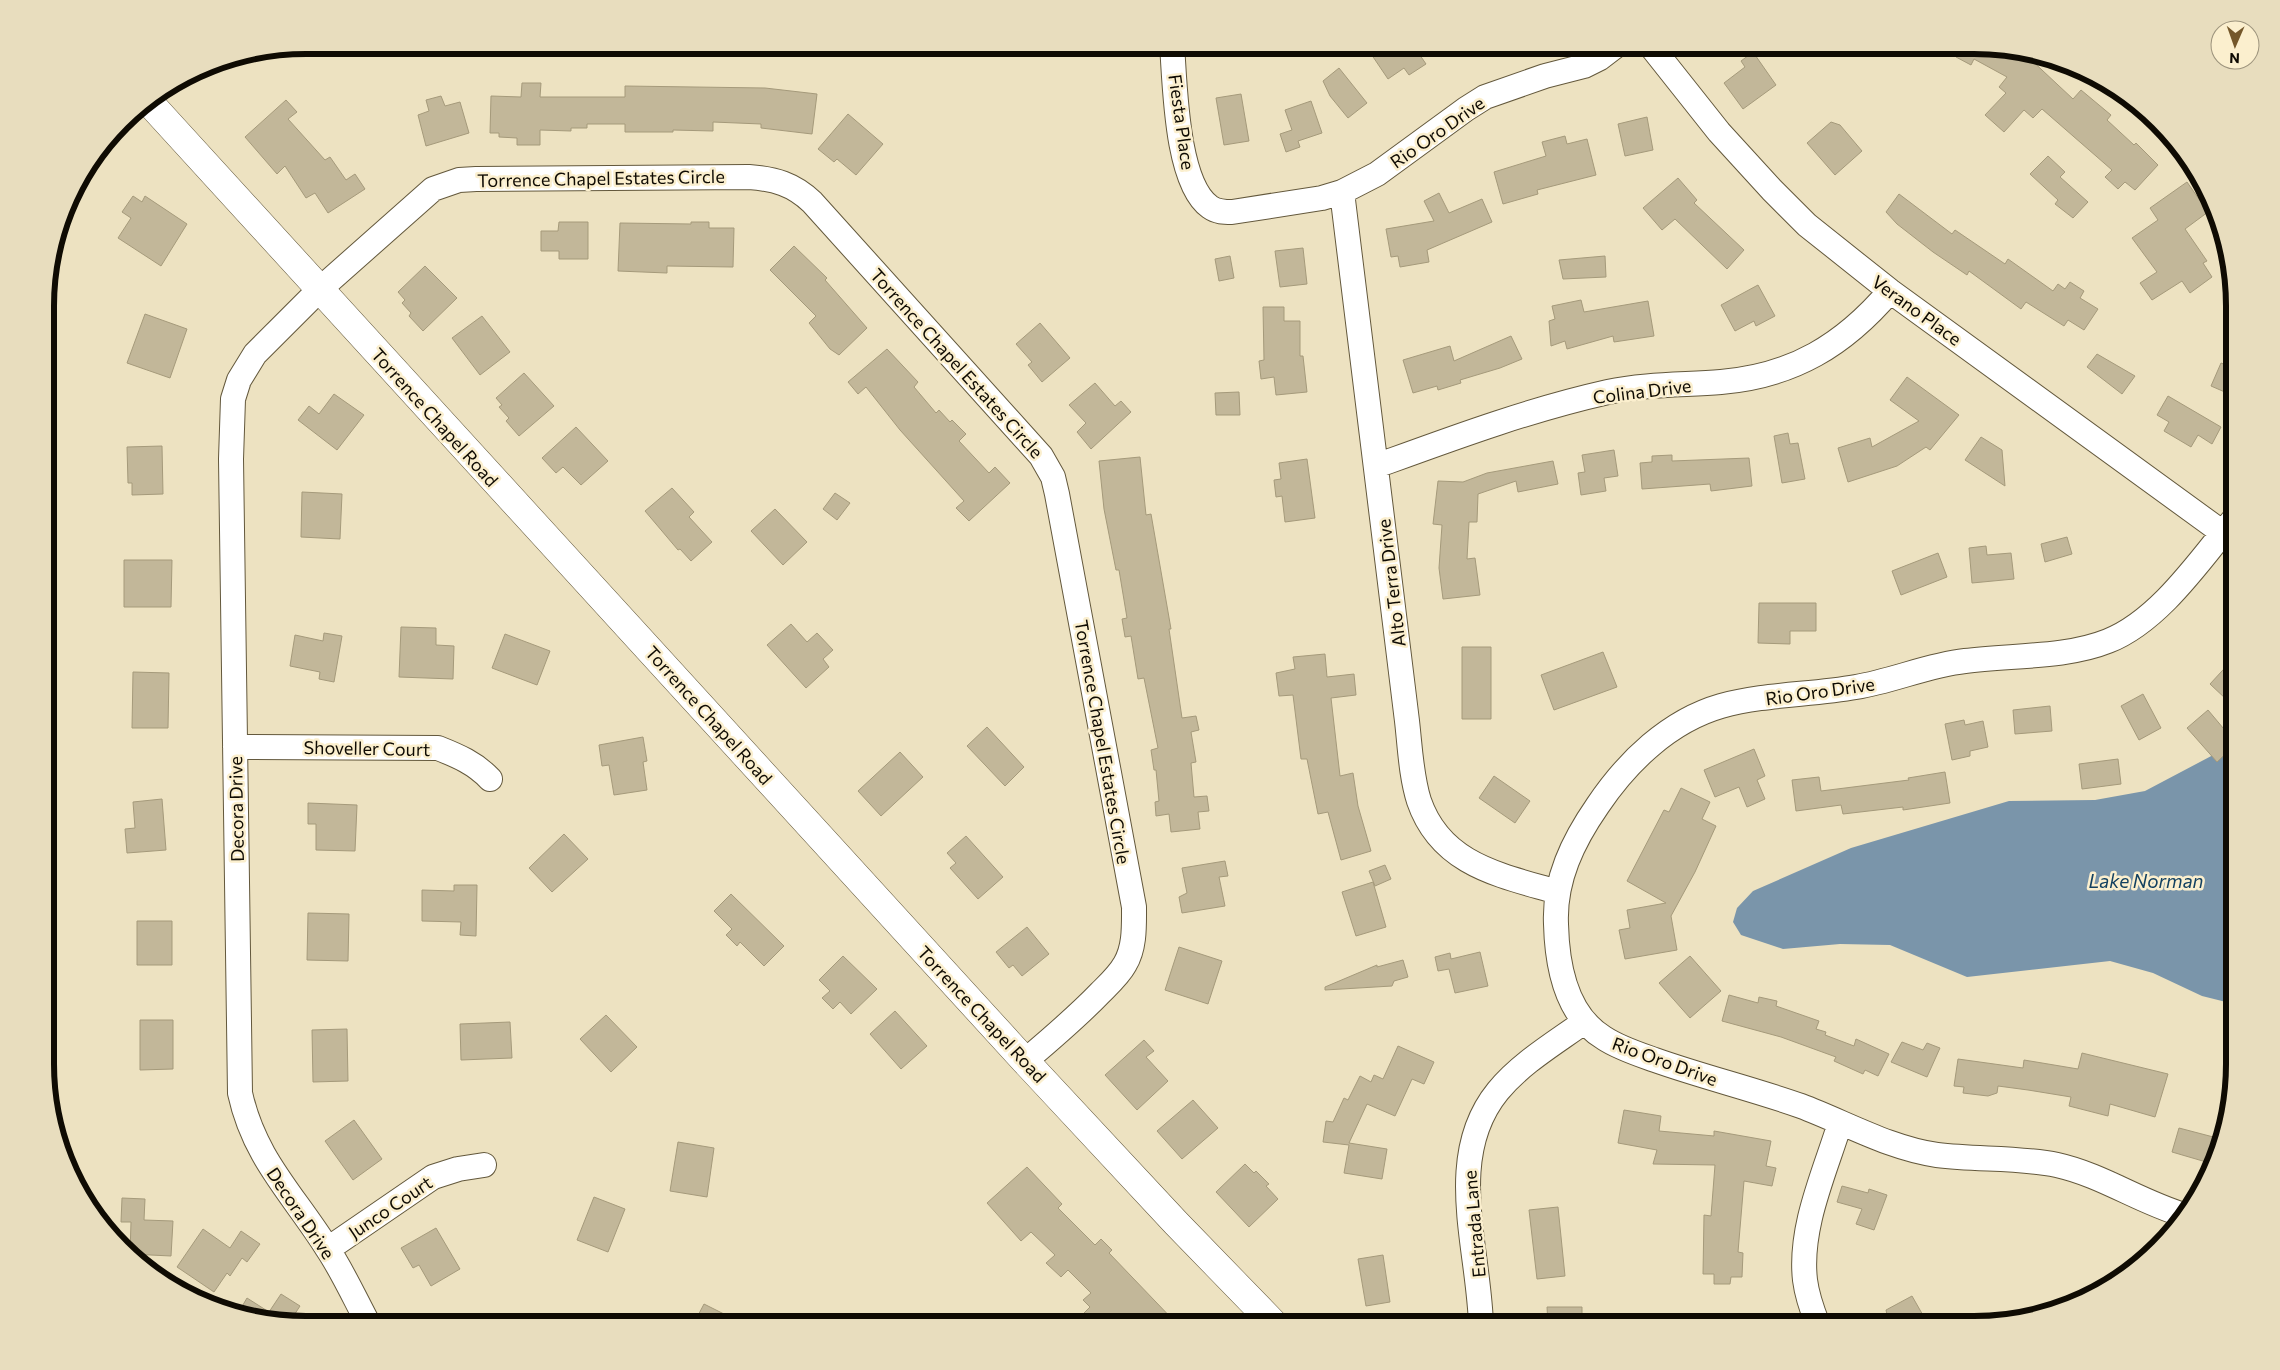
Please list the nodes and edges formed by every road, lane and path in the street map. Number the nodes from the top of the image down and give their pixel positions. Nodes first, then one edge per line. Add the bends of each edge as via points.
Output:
1 (1173, 54) edge
2 (1605, 54) edge
3 (1657, 54) edge
4 (152, 107) edge
5 (1342, 192) junction
6 (319, 290) junction
7 (1890, 291) junction
8 (1376, 466) junction
9 (2226, 524) edge
10 (2226, 529) edge
11 (235, 747) junction
12 (490, 779) dead end
13 (1557, 892) junction
14 (1584, 1022) junction
15 (1025, 1061) junction
16 (1840, 1122) junction
17 (484, 1165) dead end
18 (2177, 1213) edge
19 (328, 1248) junction
20 (364, 1316) edge
21 (1266, 1316) edge
22 (1480, 1316) edge
23 (1815, 1316) edge

1 - 5 street, Fiesta Place via 1183,150 1192,183 1200,198 1219,211 1232,212
2 - 5 street, Rio Oro Drive via 1584,66 1485,97 1377,174
3 - 7 street, Verano Place via 1694,102 1772,190 1807,225
4 - 6 street, Torrence Chapel Road
5 - 8 street, Alto Terra Drive
6 - 11 street, Decora Drive via 255,354 233,399
6 - 15 street, Torrence Chapel Road
6 - 15 street, Torrence Chapel Estates Circle via 433,189 459,180 748,177 780,181 802,192 812,202 1041,456 1051,472 1057,494 1134,907 1134,923 1131,951 1116,977 1082,1012
7 - 8 street, Colina Drive via 1847,335 1795,366 1757,377 1641,387 1558,404
7 - 9 street, Verano Place
8 - 13 street, Alto Terra Drive via 1416,790 1426,818 1444,843 1471,863 1498,875
10 - 13 street, Rio Oro Drive via 2159,605 2137,625 2104,643 2073,650 1962,661 1863,686 1724,705 1700,713 1654,743 1608,790 1573,845
11 - 12 street, Shoveller Court via 438,748 462,757
11 - 19 street, Decora Drive via 240,1093 245,1117 263,1157
13 - 14 street, Rio Oro Drive via 1556,942 1571,1001
14 - 16 street, Rio Oro Drive via 1602,1037 1629,1050
14 - 22 street, Entrada Lane via 1499,1090 1481,1117 1473,1137 1468,1174
15 - 21 street, Torrence Chapel Road
16 - 18 street, Rio Oro Drive via 1892,1144 1935,1155 2027,1161 2071,1169
16 - 23 street via 1810,1217 1805,1252 1807,1293
17 - 19 street, Junco Court via 458,1168 433,1177
19 - 20 street, Decora Drive

